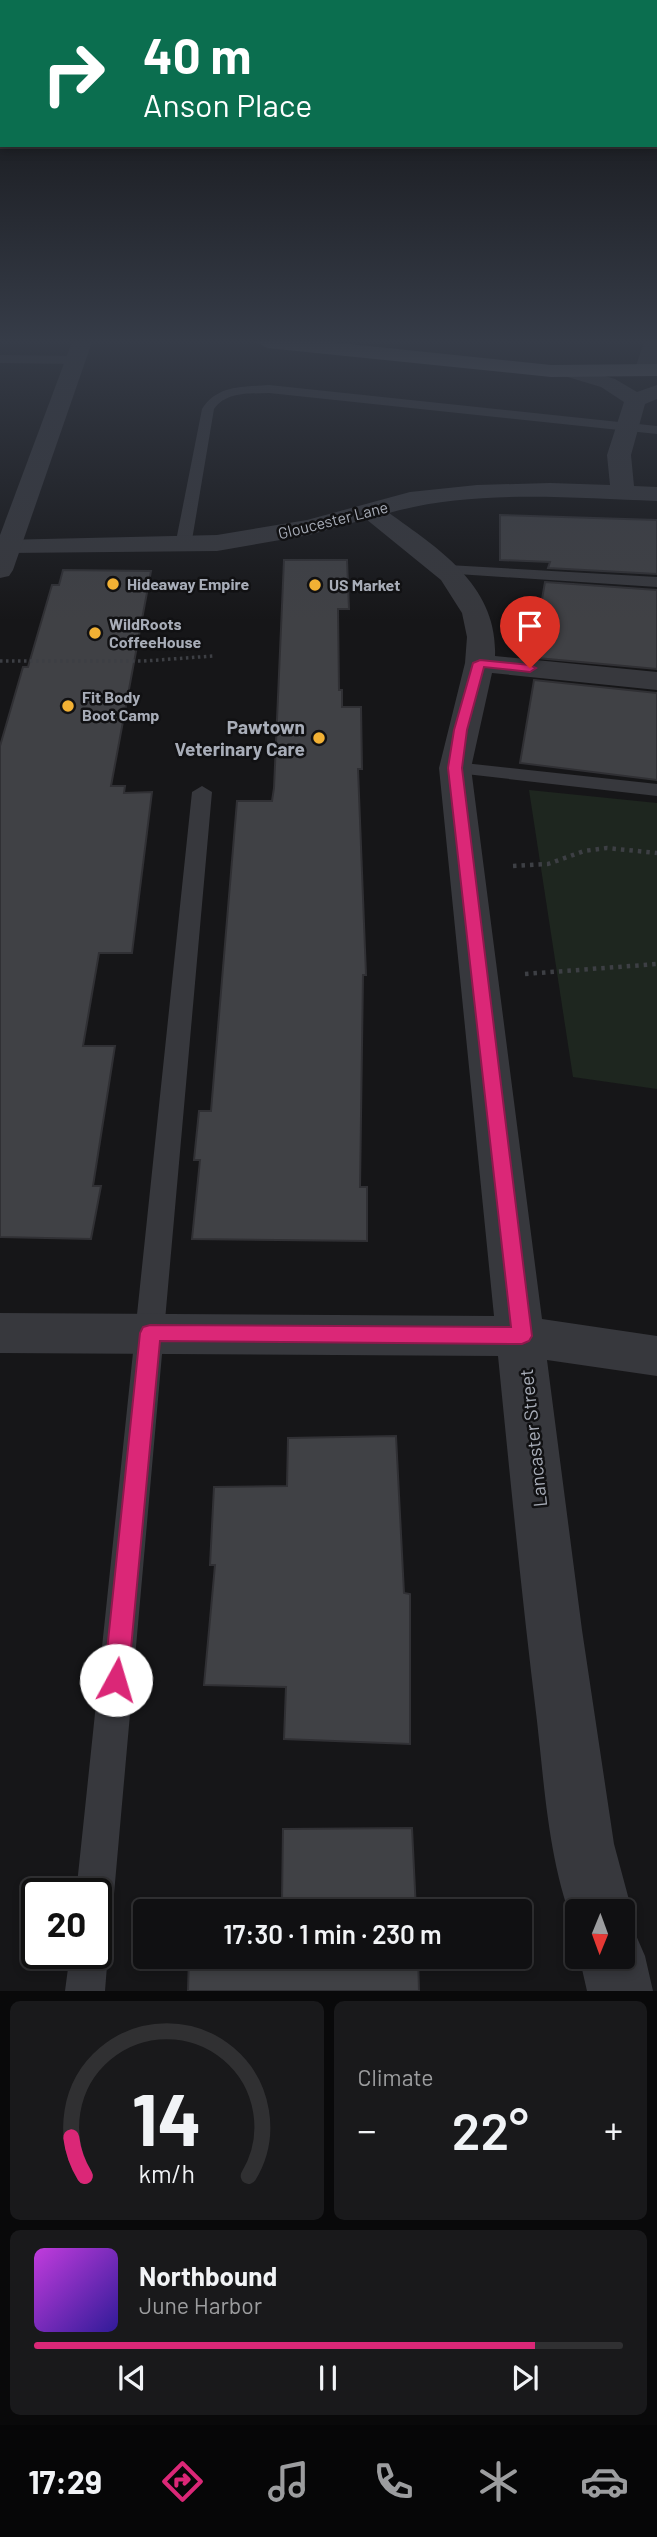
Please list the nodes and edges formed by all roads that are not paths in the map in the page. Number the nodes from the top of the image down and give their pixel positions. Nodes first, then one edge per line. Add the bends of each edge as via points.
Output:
1 (49, 435) edge
2 (203, 435) edge
3 (624, 435) edge
4 (622, 491) junction
5 (657, 494) edge
6 (372, 512) junction
7 (9, 545) junction
8 (183, 546) junction
9 (0, 570) edge
10 (448, 570) junction
11 (657, 582) edge
12 (480, 663) junction
13 (657, 681) edge
14 (455, 768) junction
15 (657, 790) edge
16 (202, 792) dead end
17 (0, 1333) edge
18 (150, 1333) junction
19 (522, 1336) junction
20 (657, 1356) edge
21 (96, 1878) edge
22 (597, 1899) edge
23 (87, 1969) edge
24 (615, 1969) edge
25 (85, 1991) edge
26 (621, 1991) edge

1 - 7 street
2 - 8 lane
3 - 4 street via 619,455
4 - 5 street, Gloucester Lane
4 - 6 street, Gloucester Lane via 477,492 410,499
6 - 8 street, Gloucester Lane via 269,536
6 - 10 street, Lancaster Street
7 - 8 street, Gloucester Lane
7 - 9 street
10 - 11 lane
10 - 12 street, Lancaster Street via 471,599 483,633
12 - 13 street
12 - 14 street, Lancaster Street
14 - 15 lane
14 - 19 street, Lancaster Street
16 - 18 lane
17 - 18 street
18 - 19 street
18 - 21 lane
19 - 20 street
19 - 22 street, Lancaster Street via 554,1630 583,1844
23 - 25 lane
24 - 26 street

